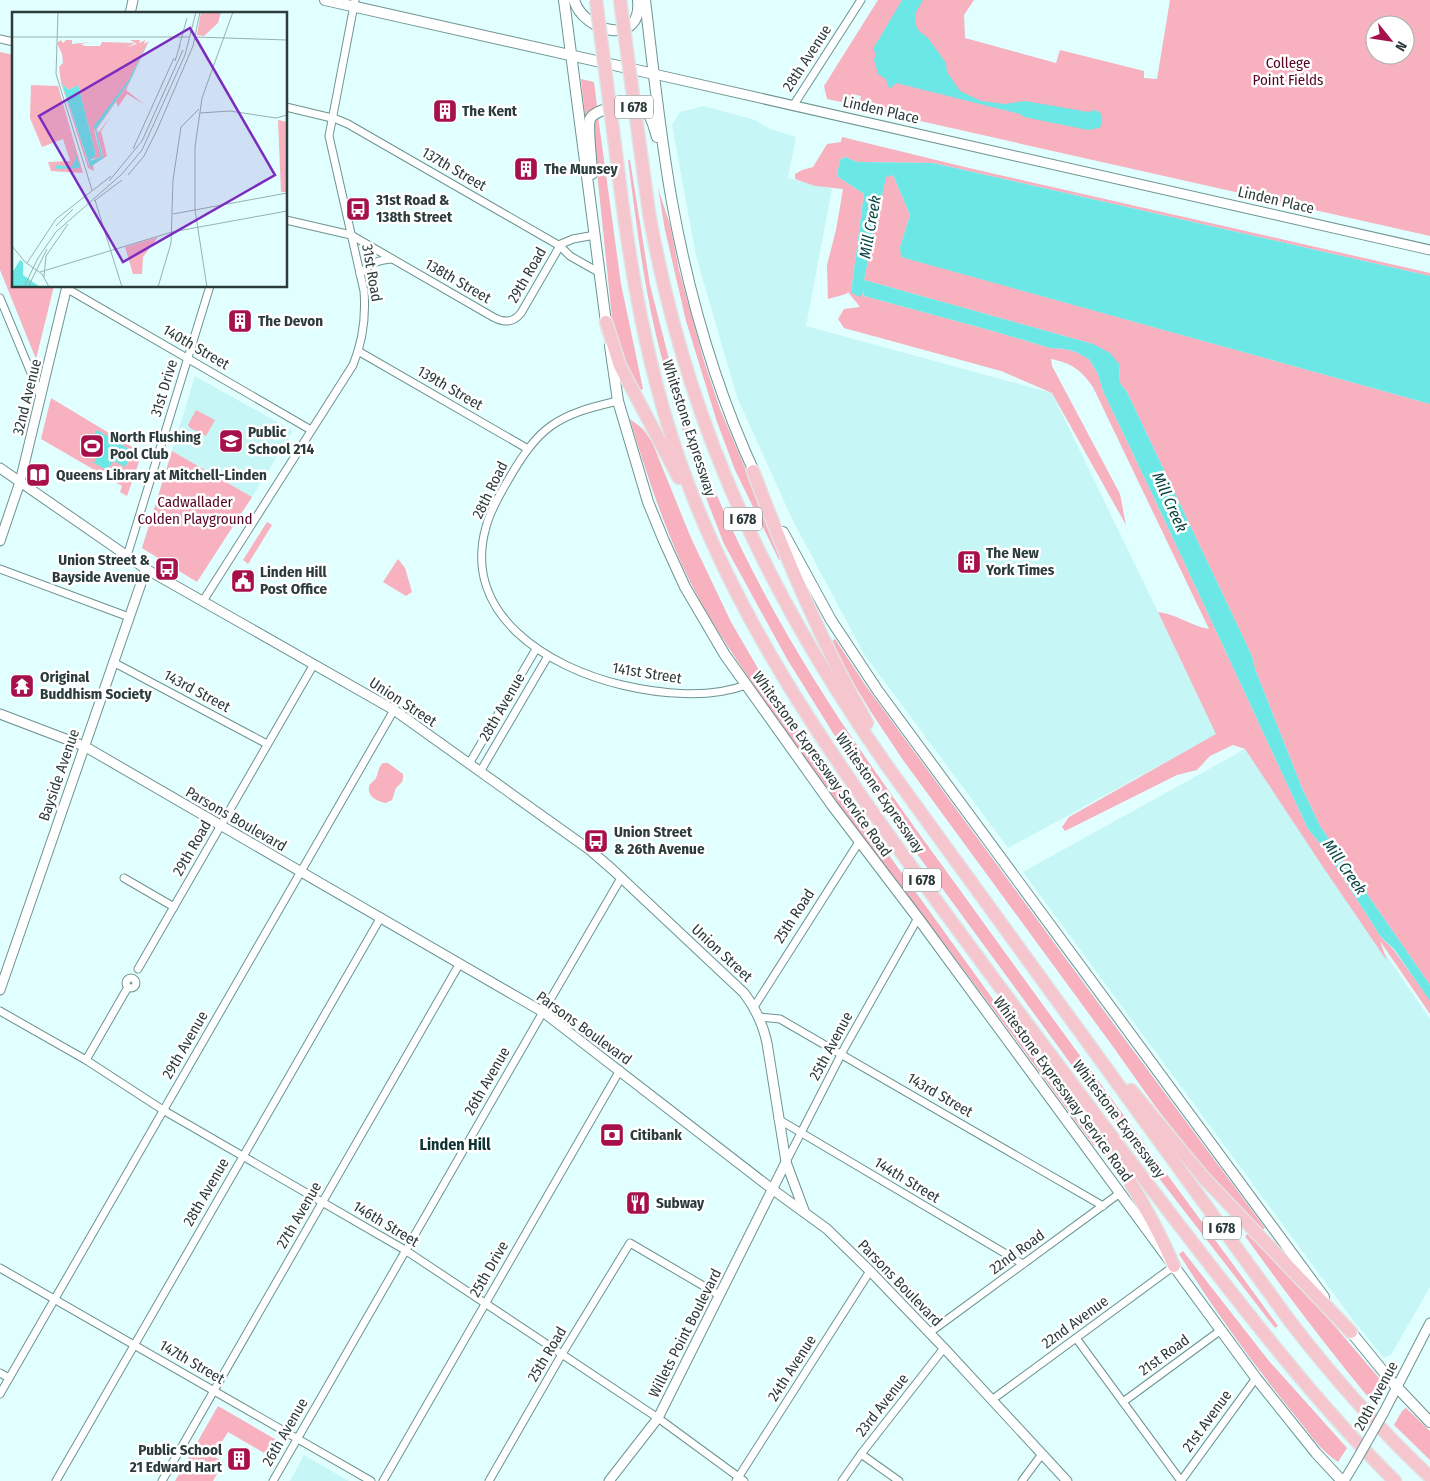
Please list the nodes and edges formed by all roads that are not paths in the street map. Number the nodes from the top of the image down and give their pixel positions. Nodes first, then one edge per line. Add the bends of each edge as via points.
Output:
1 (325, 0) edge
2 (564, 0) edge
3 (574, 0) edge
4 (596, 0) edge
5 (620, 0) edge
6 (638, 0) edge
7 (645, 0) edge
8 (861, 0) edge
9 (354, 3) edge
10 (570, 56) junction
11 (654, 74) junction
12 (793, 106) junction
13 (288, 107) edge
14 (332, 118) junction
15 (665, 159) junction
16 (590, 199) junction
17 (288, 220) edge
18 (351, 235) junction
19 (595, 236) junction
20 (560, 246) junction
21 (1430, 250) edge
22 (393, 260) junction
23 (600, 273) junction
24 (360, 274) junction
25 (67, 288) edge
26 (69, 288) edge
27 (209, 288) edge
28 (0, 298) edge
29 (511, 321) joint
30 (606, 322) junction
31 (358, 351) junction
32 (188, 358) junction
33 (41, 398) junction
34 (618, 401) junction
35 (311, 430) junction
36 (528, 449) junction
37 (0, 468) edge
38 (754, 471) junction
39 (20, 482) junction
40 (0, 541) edge
41 (715, 550) junction
42 (127, 556) junction
43 (146, 569) junction
44 (0, 570) edge
45 (203, 601) junction
46 (129, 617) junction
47 (536, 649) junction
48 (548, 656) junction
49 (114, 662) junction
50 (314, 664) junction
51 (746, 685) junction
52 (394, 710) junction
53 (0, 714) edge
54 (267, 744) junction
55 (84, 746) junction
56 (469, 764) junction
57 (480, 772) junction
58 (906, 793) junction
59 (221, 826) junction
60 (859, 842) junction
61 (300, 871) junction
62 (124, 878) dead end
63 (621, 878) junction
64 (174, 907) junction
65 (380, 918) junction
66 (918, 918) junction
67 (460, 963) junction
68 (1031, 965) junction
69 (138, 968) dead end
70 (128, 987) dead end
71 (1001, 989) junction
72 (0, 990) edge
73 (754, 1007) junction
74 (0, 1011) edge
75 (543, 1012) junction
76 (759, 1017) junction
77 (842, 1054) junction
78 (86, 1060) junction
79 (620, 1070) junction
80 (163, 1110) junction
81 (778, 1118) junction
82 (800, 1133) junction
83 (243, 1156) junction
84 (786, 1162) junction
85 (772, 1189) junction
86 (1120, 1193) junction
87 (323, 1202) junction
88 (1103, 1206) junction
89 (806, 1214) junction
90 (405, 1250) junction
91 (1023, 1264) junction
92 (1174, 1266) junction
93 (0, 1268) edge
94 (870, 1271) junction
95 (719, 1295) junction
96 (54, 1299) junction
97 (485, 1304) junction
98 (1430, 1323) edge
99 (1221, 1330) junction
100 (929, 1332) junction
101 (1351, 1332) junction
102 (1076, 1338) junction
103 (134, 1345) junction
104 (944, 1348) junction
105 (562, 1354) junction
106 (0, 1373) edge
107 (9, 1378) junction
108 (1256, 1378) junction
109 (1397, 1388) junction
110 (214, 1391) junction
111 (0, 1394) edge
112 (993, 1399) junction
113 (1123, 1402) junction
114 (658, 1418) junction
115 (1430, 1422) edge
116 (297, 1438) junction
117 (861, 1454) junction
118 (1042, 1454) junction
119 (1430, 1477) edge
120 (740, 1480) edge
121 (56, 1481) edge
122 (162, 1481) edge
123 (272, 1481) edge
124 (371, 1481) edge
125 (383, 1481) edge
126 (489, 1481) edge
127 (609, 1481) edge
128 (842, 1481) edge
129 (899, 1481) edge
130 (1022, 1481) edge
131 (1067, 1481) edge
132 (1181, 1481) edge
133 (1343, 1481) edge
134 (1395, 1481) edge

1 - 9 main road, Linden Place
2 - 10 main road, Whitestone Expressway Service Road
3 - 6 main road via 585,18 598,27 613,30 624,29 634,22
4 - 41 highway, Whitestone Expressway / I 678, bridge via 632,276 654,375 682,470
5 - 58 highway, Whitestone Expressway / I 678, bridge via 649,214 667,302 708,436 768,571 809,645
7 - 11 main road
8 - 12 street, 28th Avenue
9 - 10 main road, Linden Place
9 - 14 street, 31st Road
10 - 11 main road, Linden Place
10 - 16 main road, Whitestone Expressway Service Road
11 - 12 street, Linden Place
11 - 15 main road
12 - 21 street, Linden Place
13 - 14 street, 137th Street
14 - 18 street, 31st Road via 329,136
14 - 20 street, 137th Street via 348,124
15 - 16 main road via 650,118 642,107 633,105 597,111 589,125 592,160
15 - 38 main road via 680,243 701,325 727,406
16 - 19 main road, Whitestone Expressway Service Road
17 - 18 street, 138th Street
18 - 22 street, 138th Street
18 - 24 street, 31st Road
19 - 20 street, 29th Road via 570,239
19 - 23 main road, Whitestone Expressway Service Road
20 - 23 street, 137th Street via 570,256
20 - 29 street, 29th Road via 521,313
22 - 24 street via 372,262
22 - 29 street, 138th Street via 493,317
23 - 30 main road, Whitestone Expressway Service Road
24 - 31 street, 31st Road via 365,308
25 - 33 street, 32nd Avenue
26 - 32 street, 140th Street
27 - 32 street, 31st Drive
28 - 33 street
30 - 34 main road, Whitestone Expressway Service Road
30 - 41 highway via 620,366
31 - 35 street, 31st Road via 353,365
31 - 36 street, 139th Street
32 - 35 street, 140th Street
32 - 42 street, 31st Drive
33 - 39 street, 32nd Avenue
34 - 36 street, 28th Road via 563,418 547,428
34 - 51 main road, Whitestone Expressway Service Road via 645,493 669,553 707,626
35 - 45 street, 31st Road
36 - 47 street, 28th Road via 490,514 484,533 482,560 487,587 496,607 513,630
37 - 39 street, Union Street
38 - 58 highway via 784,552 828,651
38 - 101 main road via 810,584 870,679
39 - 40 street, 32nd Avenue
39 - 42 street, Union Street
41 - 71 highway, Whitestone Expressway / I 678 via 760,638 828,746
42 - 43 street, Union Street
43 - 45 street, Union Street
43 - 46 street, Bayside Avenue
44 - 46 street
45 - 50 street, Union Street
46 - 49 street, Bayside Avenue
47 - 48 street, 28th Road
47 - 56 street, 28th Avenue
48 - 51 street, 141st Street via 592,676 648,690 708,692
48 - 57 street, 28th Avenue
49 - 54 street, 143rd Street
49 - 55 street, Bayside Avenue
50 - 52 street, Union Street
50 - 54 street, 29th Road
51 - 60 main road, Whitestone Expressway Service Road
52 - 56 street, Union Street
52 - 61 street, 29th Avenue
53 - 55 street, Parsons Boulevard
54 - 59 street, 29th Road
55 - 59 street, Parsons Boulevard
55 - 72 street, Bayside Avenue
56 - 57 street, Union Street
57 - 63 street, Union Street via 590,850
58 - 68 highway, Whitestone Expressway / I 678
59 - 61 street, Parsons Boulevard
59 - 64 street, 29th Road
60 - 66 main road, Whitestone Expressway Service Road
60 - 73 street, 25th Road
61 - 65 street, Parsons Boulevard
61 - 80 street, 29th Avenue
62 - 64 street
63 - 73 street, Union Street via 744,993
63 - 75 street, 26th Avenue
64 - 69 street, 29th Road
65 - 67 street, Parsons Boulevard
65 - 83 street, 28th Avenue
66 - 77 street, 25th Avenue
66 - 86 main road, Whitestone Expressway Service Road
67 - 75 street, Parsons Boulevard
67 - 87 street, 27th Avenue
68 - 101 highway via 1198,1171
68 - 119 highway, Whitestone Expressway / I 678 via 1306,1342 1371,1418
70 - 78 street
71 - 92 highway via 1124,1171
71 - 134 highway, Whitestone Expressway / I 678 via 1263,1333 1331,1414
73 - 76 street
74 - 78 street, 146th Street
75 - 79 street, Parsons Boulevard
75 - 90 street, 26th Avenue
76 - 77 street, 143rd Street via 780,1019
76 - 81 street via 767,1043
77 - 82 street, 25th Avenue
77 - 88 street, 143rd Street
78 - 80 street, 146th Street
79 - 85 street, Parsons Boulevard
79 - 97 street, 25th Drive
80 - 83 street, 146th Street
80 - 96 street, 29th Avenue
81 - 82 street, 144th Street
81 - 84 street
82 - 84 street, 25th Avenue
82 - 91 street, 144th Street
83 - 87 street, 146th Street
83 - 103 street, 28th Avenue
84 - 85 street, 25th Avenue
84 - 89 street
85 - 89 street, Parsons Boulevard
85 - 95 street, Willets Point Boulevard
86 - 88 street, 22nd Road
86 - 92 main road, Whitestone Expressway Service Road
87 - 90 street, 146th Street
87 - 110 street, 27th Avenue
88 - 91 street, 22nd Road
89 - 94 street, Parsons Boulevard via 827,1229
90 - 97 street, 146th Street
90 - 116 street, 26th Avenue
91 - 100 street, 22nd Road
92 - 99 main road, Whitestone Expressway Service Road
92 - 102 street, 22nd Avenue
93 - 96 street, 147th Street
94 - 100 street, Parsons Boulevard
94 - 120 street, 24th Avenue
95 - 105 street, 25th Road via 630,1243
95 - 114 street, Willets Point Boulevard
96 - 103 street, 147th Street
96 - 107 street, 29th Avenue
97 - 105 street, 146th Street
97 - 125 street, 25th Drive
98 - 109 street, 20th Avenue
99 - 108 main road, Whitestone Expressway Service Road
99 - 113 street, 21st Road
100 - 104 street, Parsons Boulevard
101 - 109 main road
102 - 112 street, 22nd Avenue
102 - 113 street
103 - 110 street, 147th Street
103 - 121 street, 28th Avenue
104 - 112 street, Parsons Boulevard
104 - 117 street, 23rd Avenue
105 - 114 street, 146th Street
105 - 126 street, 25th Road
106 - 107 street
107 - 111 street, 29th Avenue
108 - 132 street, 21st Avenue
108 - 133 main road, Whitestone Expressway Service Road via 1316,1453
109 - 115 main road
109 - 133 street, 20th Avenue, bridge
110 - 116 street, 147th Street
110 - 122 street, 27th Avenue
112 - 118 street, Parsons Boulevard
113 - 132 street
114 - 120 street, 146th Street
114 - 127 street, Willets Point Boulevard
116 - 123 street, 26th Avenue
116 - 124 street, 147th Street
117 - 128 street, 23rd Avenue
117 - 129 street
118 - 130 street
118 - 131 street, Parsons Boulevard

